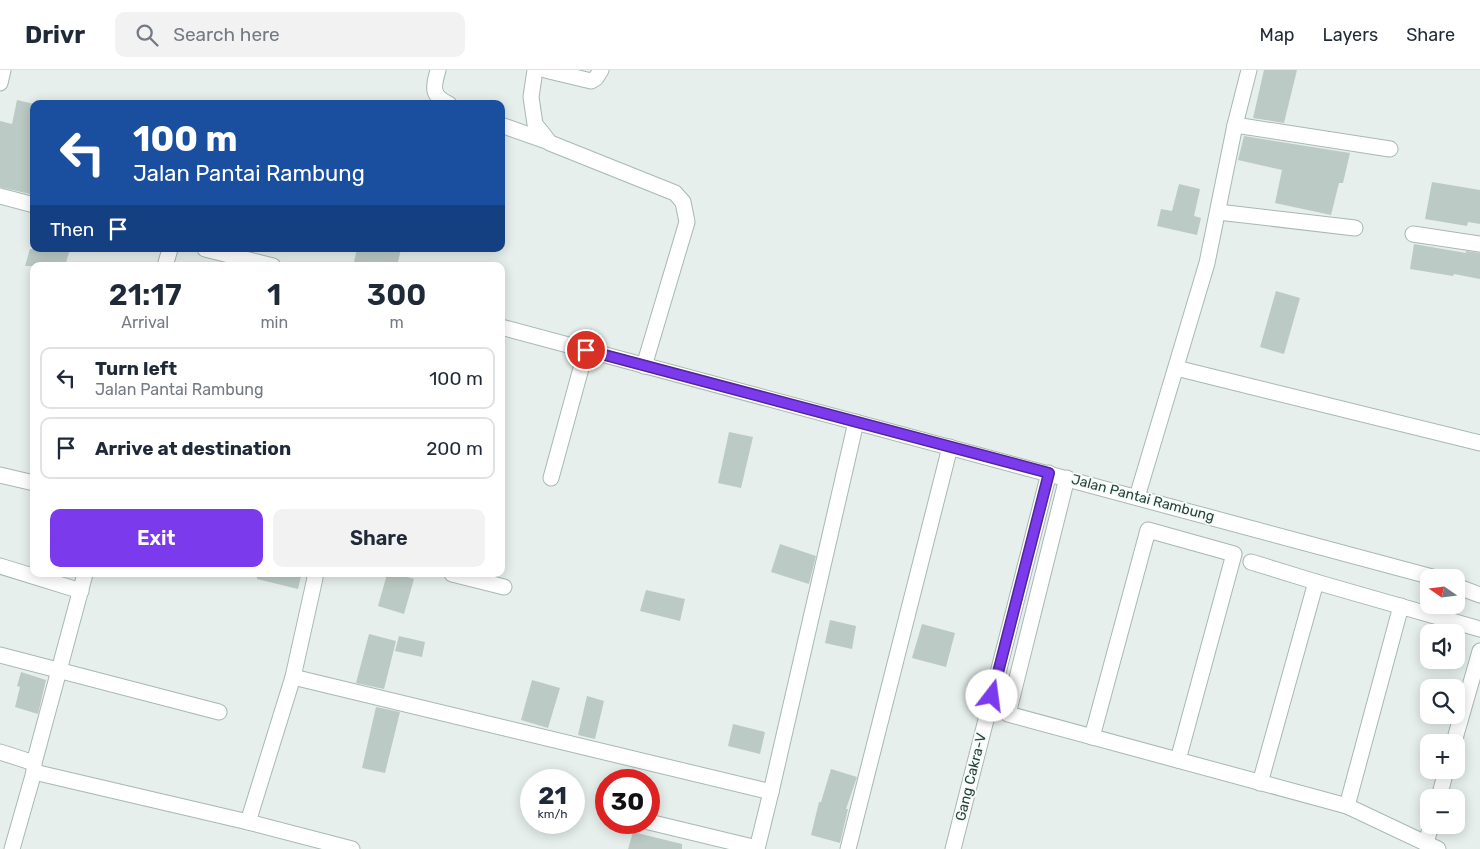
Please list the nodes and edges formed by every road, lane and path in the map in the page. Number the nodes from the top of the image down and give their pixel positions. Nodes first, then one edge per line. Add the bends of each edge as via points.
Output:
1 (3, 70) edge
2 (438, 70) edge
3 (535, 70) edge
4 (546, 70) edge
5 (600, 70) edge
6 (1249, 70) edge
7 (0, 83) edge
8 (442, 100) edge
9 (1235, 125) junction
10 (505, 126) edge
11 (550, 143) junction
12 (1390, 149) dead end
13 (0, 196) edge
14 (30, 204) edge
15 (1218, 212) junction
16 (1355, 228) dead end
17 (1413, 234) dead end
18 (1480, 244) edge
19 (217, 252) edge
20 (257, 262) edge
21 (505, 328) edge
22 (586, 350) junction
23 (644, 366) junction
24 (1176, 368) junction
25 (856, 422) junction
26 (1480, 443) edge
27 (950, 447) junction
28 (1049, 473) junction
29 (0, 475) edge
30 (552, 478) dead end
31 (1067, 478) junction
32 (30, 482) edge
33 (1137, 497) junction
34 (1251, 562) dead end
35 (0, 566) edge
36 (1420, 574) edge
37 (30, 575) edge
38 (36, 577) edge
39 (84, 577) edge
40 (315, 577) edge
41 (464, 577) edge
42 (1316, 582) junction
43 (504, 587) dead end
44 (1465, 589) edge
45 (81, 591) junction
46 (1480, 595) edge
47 (1401, 606) junction
48 (1480, 629) edge
49 (1480, 651) edge
50 (0, 655) edge
51 (60, 671) junction
52 (293, 677) junction
53 (219, 712) dead end
54 (1456, 734) edge
55 (1092, 737) junction
56 (0, 752) edge
57 (1178, 760) junction
58 (34, 767) junction
59 (1260, 783) junction
60 (771, 792) junction
61 (1347, 806) junction
62 (248, 822) junction
63 (660, 825) edge
64 (1432, 846) edge
65 (757, 848) edge
66 (958, 848) edge
67 (12, 849) edge
68 (352, 849) edge
69 (848, 849) edge

1 - 7 street
2 - 8 street via 434,89
3 - 11 street via 531,97 535,124
4 - 5 street via 591,82
6 - 9 street
9 - 12 street
9 - 15 street
10 - 11 street
11 - 23 street via 675,192 683,202 687,222
13 - 14 street
15 - 16 street
15 - 24 street via 1207,263
17 - 18 street
19 - 20 street
21 - 22 street, Jalan Pantai Rambung
22 - 23 street, Jalan Pantai Rambung
22 - 30 street
23 - 25 street, Jalan Pantai Rambung
24 - 26 street
24 - 33 street
25 - 27 street, Jalan Pantai Rambung
25 - 60 street
27 - 28 street, Jalan Pantai Rambung
27 - 69 street
28 - 31 street, Jalan Pantai Rambung
28 - 66 street, Gang Cakra-V
29 - 32 street
31 - 33 street, Jalan Pantai Rambung
31 - 55 street via 1008,714
33 - 36 street, Jalan Pantai Rambung
34 - 42 street
35 - 37 street
38 - 45 street
39 - 45 street
40 - 52 street
41 - 43 street
42 - 47 street
42 - 59 street
44 - 46 street
45 - 51 street
47 - 48 street
47 - 61 street
49 - 54 street
50 - 51 street
51 - 53 street
51 - 58 street
52 - 60 street
52 - 62 street
55 - 57 street
55 - 57 street via 1148,530 1234,554
56 - 58 street
57 - 59 street
58 - 62 street
58 - 67 street
59 - 61 street
60 - 65 street
61 - 64 street
62 - 68 street
63 - 65 street

